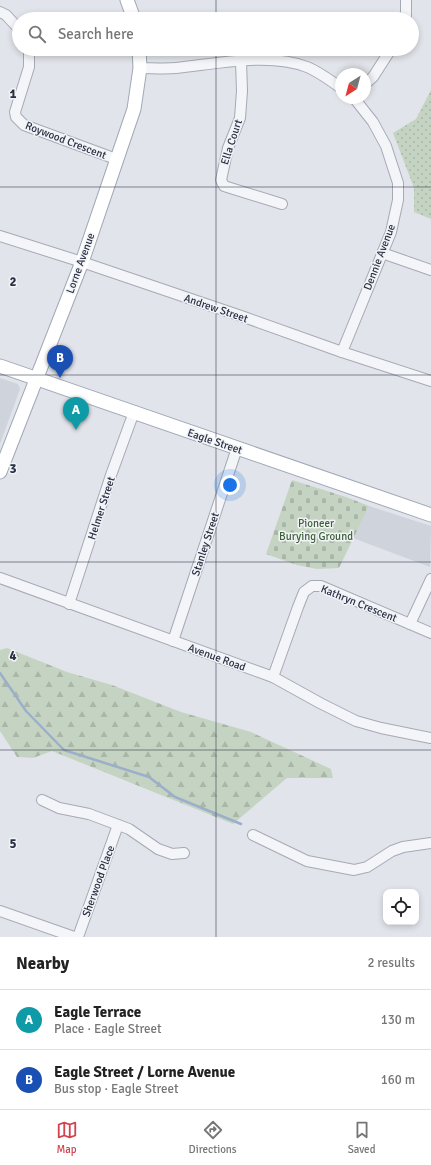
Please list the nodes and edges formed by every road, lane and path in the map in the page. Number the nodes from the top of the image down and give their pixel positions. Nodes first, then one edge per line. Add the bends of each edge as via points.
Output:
1 (126, 0) edge
2 (406, 0) edge
3 (0, 12) edge
4 (131, 12) edge
5 (406, 12) edge
6 (12, 21) edge
7 (29, 56) edge
8 (139, 56) edge
9 (386, 56) edge
10 (241, 61) junction
11 (140, 68) junction
12 (371, 79) edge
13 (335, 84) edge
14 (359, 104) edge
15 (116, 159) junction
16 (282, 204) dead end
17 (0, 236) edge
18 (382, 253) junction
19 (82, 262) junction
20 (431, 270) edge
21 (342, 352) junction
22 (0, 366) edge
23 (37, 378) junction
24 (431, 381) edge
25 (134, 412) junction
26 (237, 448) junction
27 (0, 472) edge
28 (431, 515) edge
29 (0, 578) edge
30 (431, 579) edge
31 (69, 604) junction
32 (410, 624) junction
33 (431, 633) edge
34 (173, 641) junction
35 (273, 677) junction
36 (431, 738) edge
37 (42, 800) dead end
38 (118, 825) junction
39 (253, 835) dead end
40 (431, 843) edge
41 (184, 853) dead end
42 (0, 911) edge
43 (74, 937) edge
44 (78, 937) edge

1 - 4 main road
2 - 5 street
3 - 6 street
7 - 15 street, Roywood Crescent via 29,67 15,112 16,117 24,125
8 - 11 main road, Lorne Avenue
9 - 12 street
10 - 11 street via 174,68
10 - 13 street via 290,62 318,72
10 - 16 street, Ella Court via 240,118 228,148 221,180 224,186
11 - 15 main road, Lorne Avenue via 134,109
14 - 18 street, Dennie Avenue via 373,122 386,146 398,183 398,200 391,232
15 - 19 main road, Lorne Avenue
17 - 19 street, Andrew Street
18 - 20 street
18 - 21 street, Dennie Avenue
19 - 21 street, Andrew Street
19 - 23 main road, Lorne Avenue
21 - 24 street, Andrew Street
22 - 23 main road, Eagle Street
23 - 25 main road, Eagle Street
23 - 27 main road, Lorne Avenue
25 - 26 main road, Eagle Street
25 - 31 street, Helmer Street
26 - 28 main road, Eagle Street
26 - 34 street, Stanley Street
29 - 31 street, Avenue Road
30 - 32 street
31 - 34 street, Avenue Road
32 - 33 street, Kathryn Crescent
32 - 35 street, Kathryn Crescent via 321,586 312,586 304,592
34 - 35 street, Avenue Road
35 - 36 street, Avenue Road via 356,721
37 - 38 street via 59,808 103,818
38 - 41 street via 129,829 158,849 172,854
38 - 44 street, Sherwood Place
39 - 40 street via 307,861 354,870 366,867 403,847
42 - 43 street

